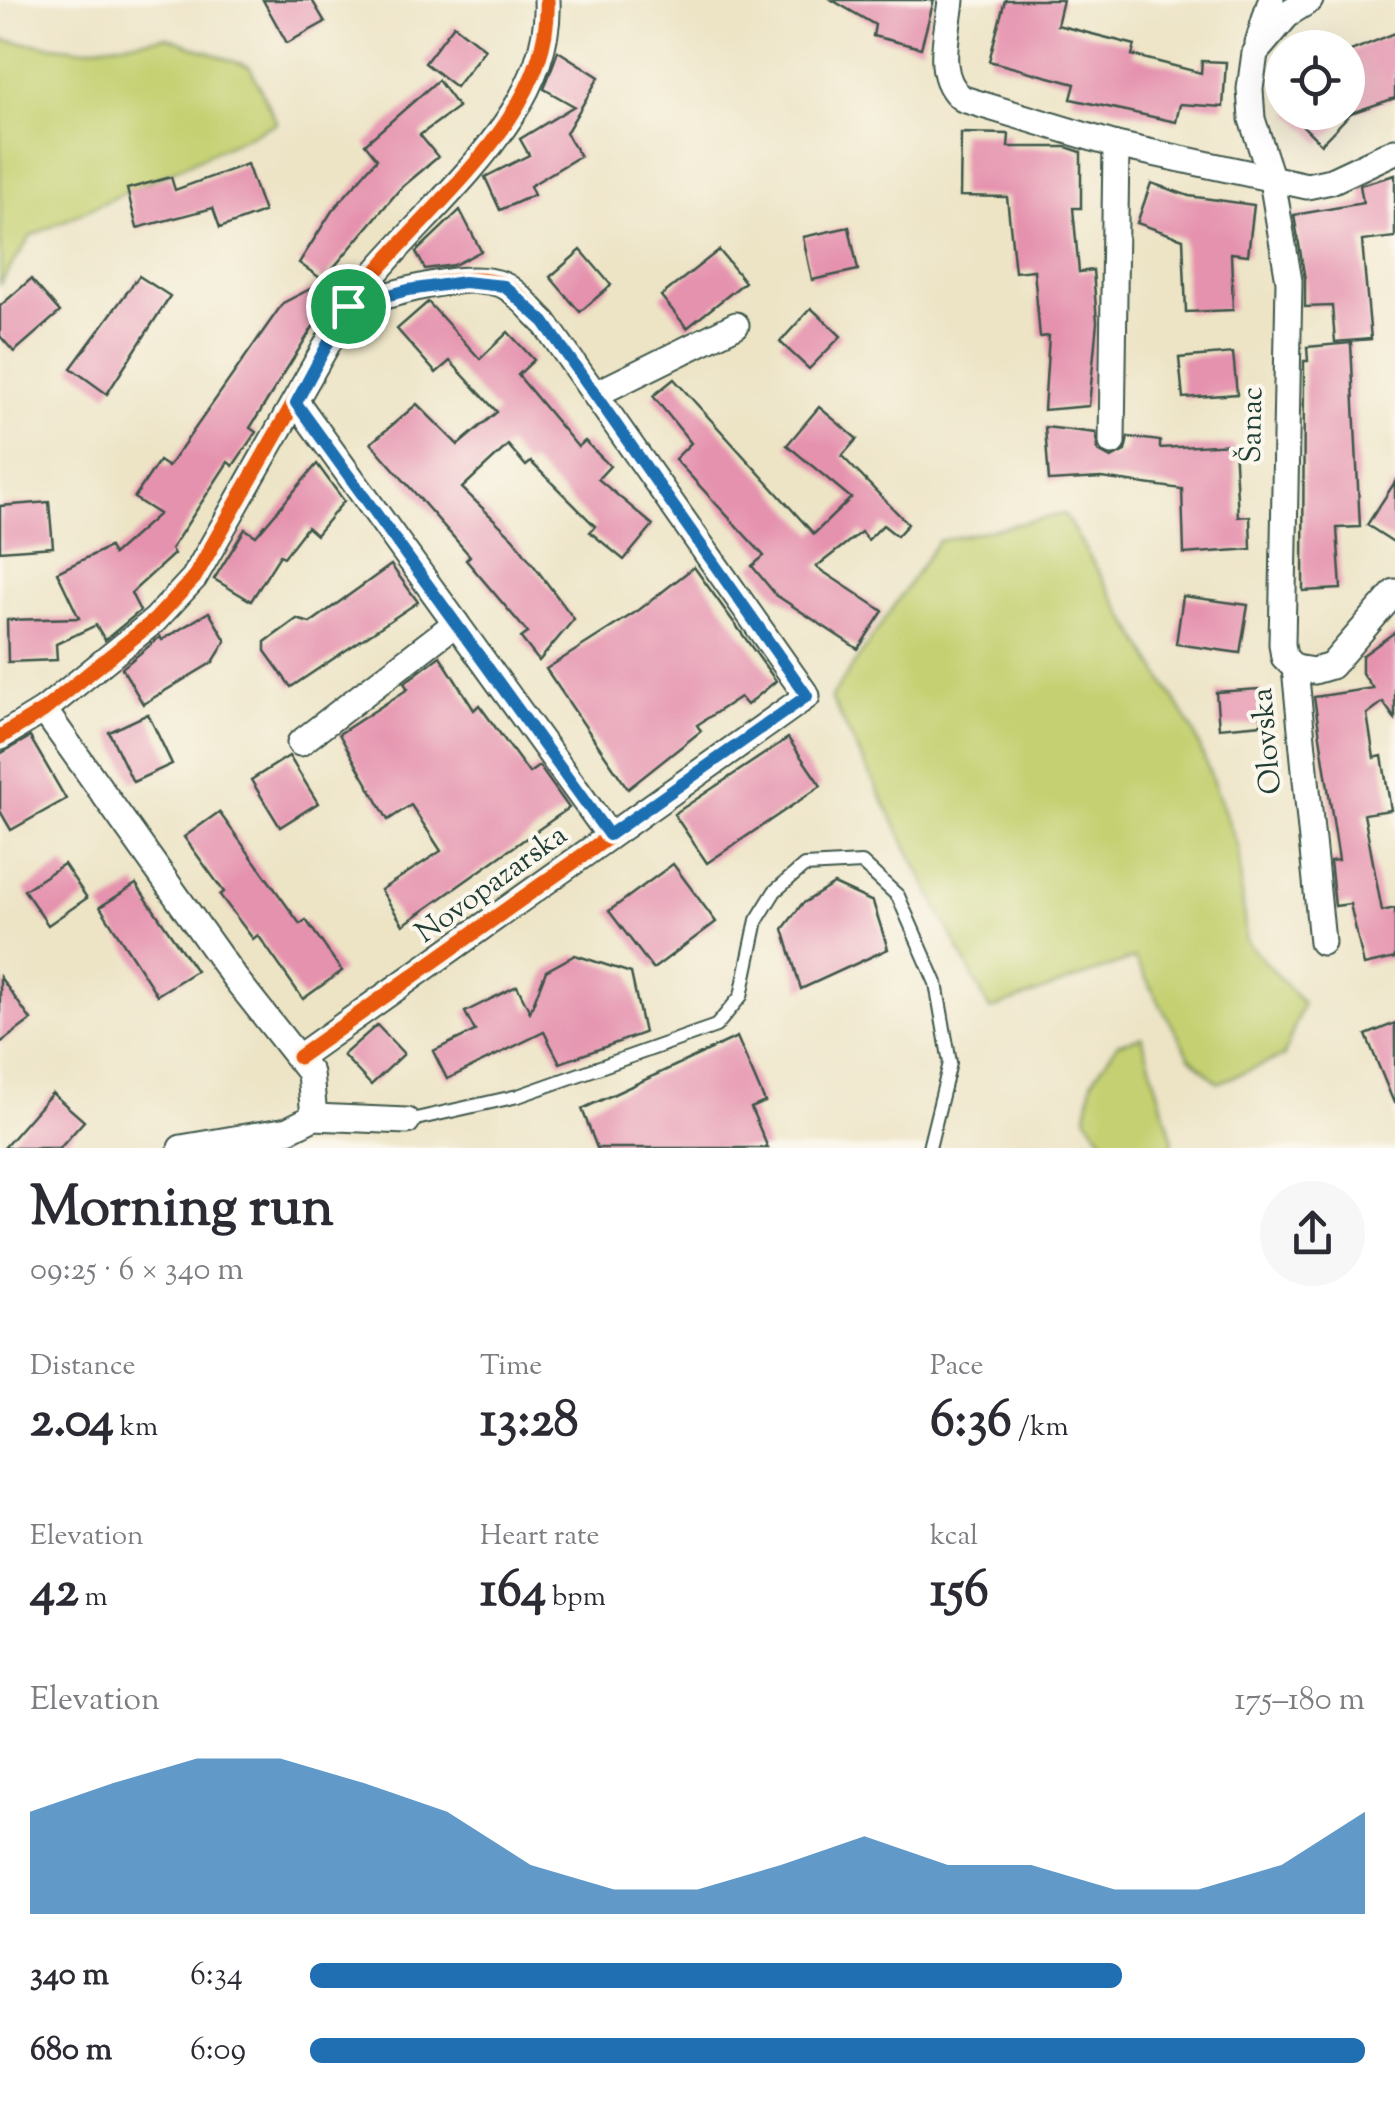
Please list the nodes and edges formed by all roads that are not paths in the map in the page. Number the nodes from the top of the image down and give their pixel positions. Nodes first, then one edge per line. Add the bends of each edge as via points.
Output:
1 (547, 0) edge
2 (951, 0) edge
3 (1271, 0) edge
4 (1310, 0) edge
5 (1255, 53) junction
6 (1116, 145) junction
7 (1395, 151) edge
8 (1272, 180) junction
9 (348, 306) junction
10 (736, 326) dead end
11 (596, 394) junction
12 (296, 403) junction
13 (1112, 442) dead end
14 (1395, 592) edge
15 (456, 623) junction
16 (1295, 668) junction
17 (44, 710) junction
18 (0, 737) edge
19 (300, 743) dead end
20 (609, 835) junction
21 (1322, 942) dead end
22 (300, 1057) junction
23 (314, 1117) junction
24 (407, 1121) joint
25 (181, 1148) edge
26 (929, 1148) edge

1 - 9 street via 548,30 527,95
2 - 6 street via 944,70 949,88
3 - 5 street, Šanac
4 - 5 street via 1289,13
5 - 8 street, Šanac via 1252,119
6 - 8 street
6 - 13 street
7 - 8 street via 1331,181 1308,186
8 - 16 street, Šanac via 1289,281 1282,644
9 - 11 street, Novopazarska via 464,282 504,286 544,322
9 - 12 street
10 - 11 street
11 - 20 street, Novopazarska via 807,696
12 - 15 street, Novopazarska
12 - 17 street via 194,578 156,620
14 - 16 street, Olovska via 1331,666
15 - 19 street
15 - 20 street, Novopazarska
16 - 21 street, Olovska
17 - 18 street
17 - 22 street via 234,977
20 - 22 street, Novopazarska
22 - 23 street via 310,1073
23 - 24 street
23 - 25 street via 288,1130
24 - 26 lane via 518,1096 716,1026 741,996 757,920 775,890 804,866 862,863 898,896 936,983 950,1062

